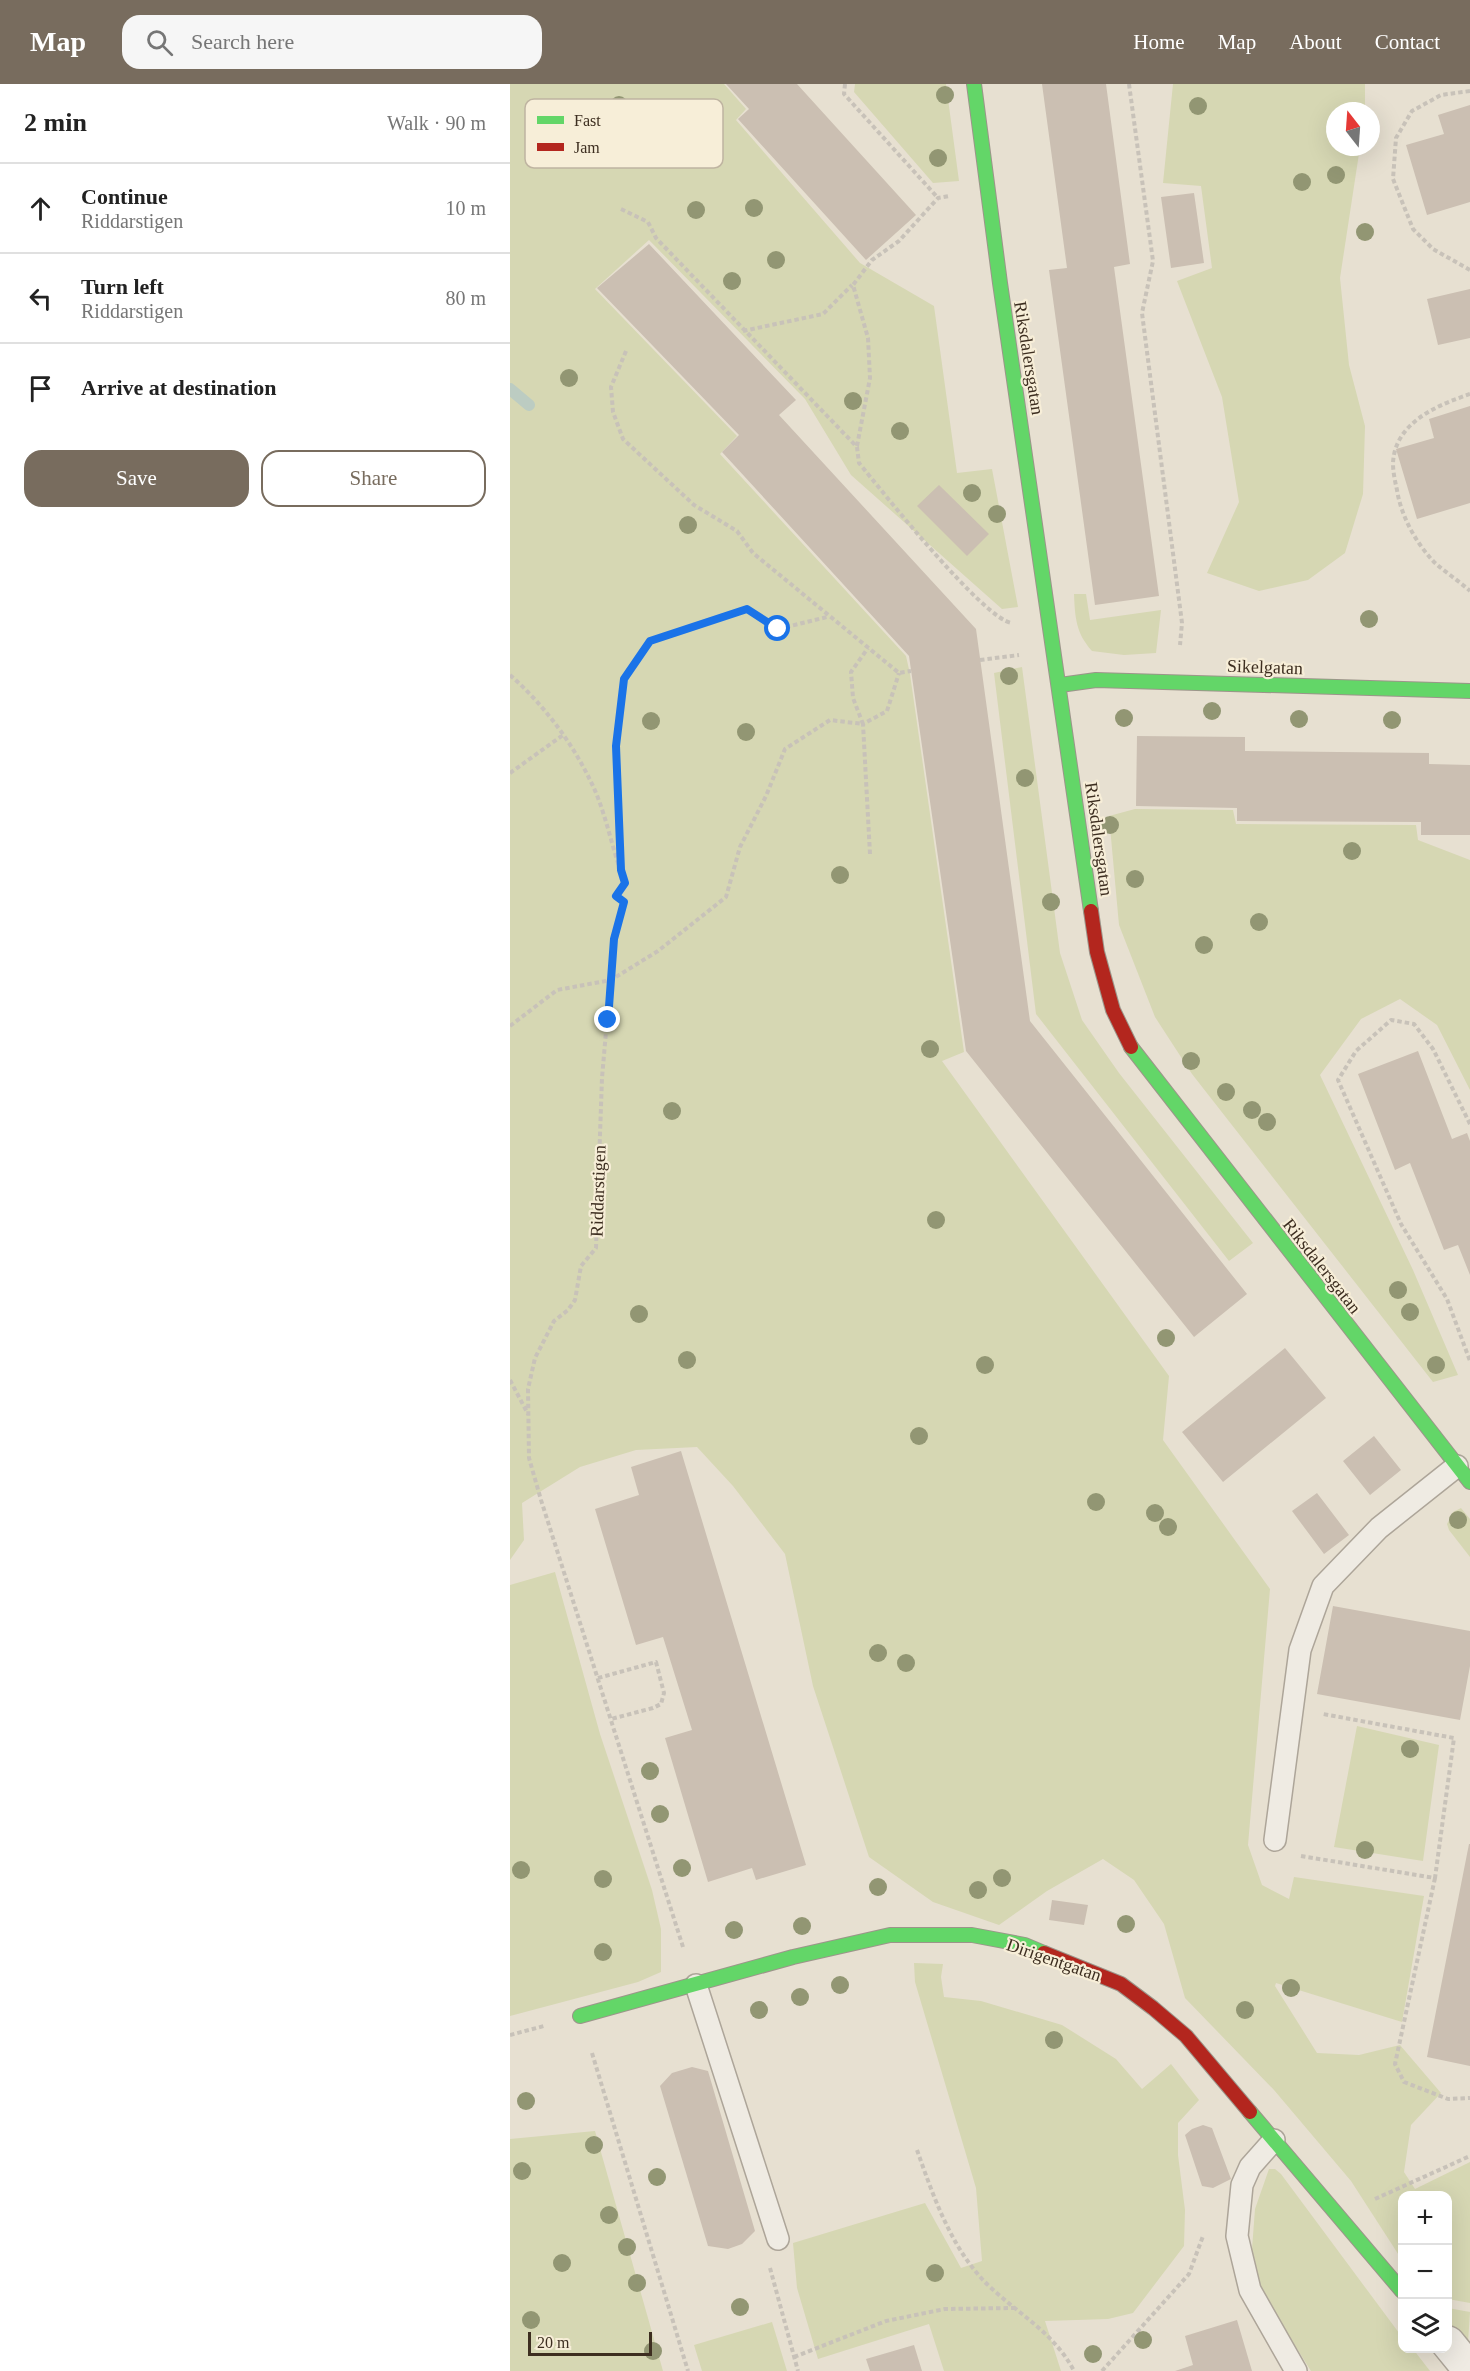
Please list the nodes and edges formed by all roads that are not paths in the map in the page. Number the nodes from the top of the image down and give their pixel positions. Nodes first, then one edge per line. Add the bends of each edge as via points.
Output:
1 (974, 84) edge
2 (1060, 685) junction
3 (1470, 691) edge
4 (1463, 1474) edge
5 (1275, 1840) road end
6 (696, 1984) junction
7 (580, 2016) road end
8 (1274, 2140) junction
9 (778, 2239) road end
10 (1398, 2285) edge
11 (1452, 2348) edge
12 (1470, 2370) edge
13 (1296, 2371) edge

1 - 2 street, Riksdalersgatan via 999,283
2 - 3 street, Sikelgatan via 1096,680
2 - 4 street, Riksdalersgatan via 1097,952 1113,1010 1135,1054
4 - 5 lane via 1379,1528 1323,1586 1300,1650
6 - 7 street, Dirigentgatan
6 - 8 street, Dirigentgatan via 890,1935 972,1935 1025,1945 1121,1984 1153,2008 1186,2036
6 - 9 lane
8 - 10 street, Dirigentgatan
8 - 13 lane via 1250,2167 1242,2186 1237,2236 1251,2290
11 - 12 street

